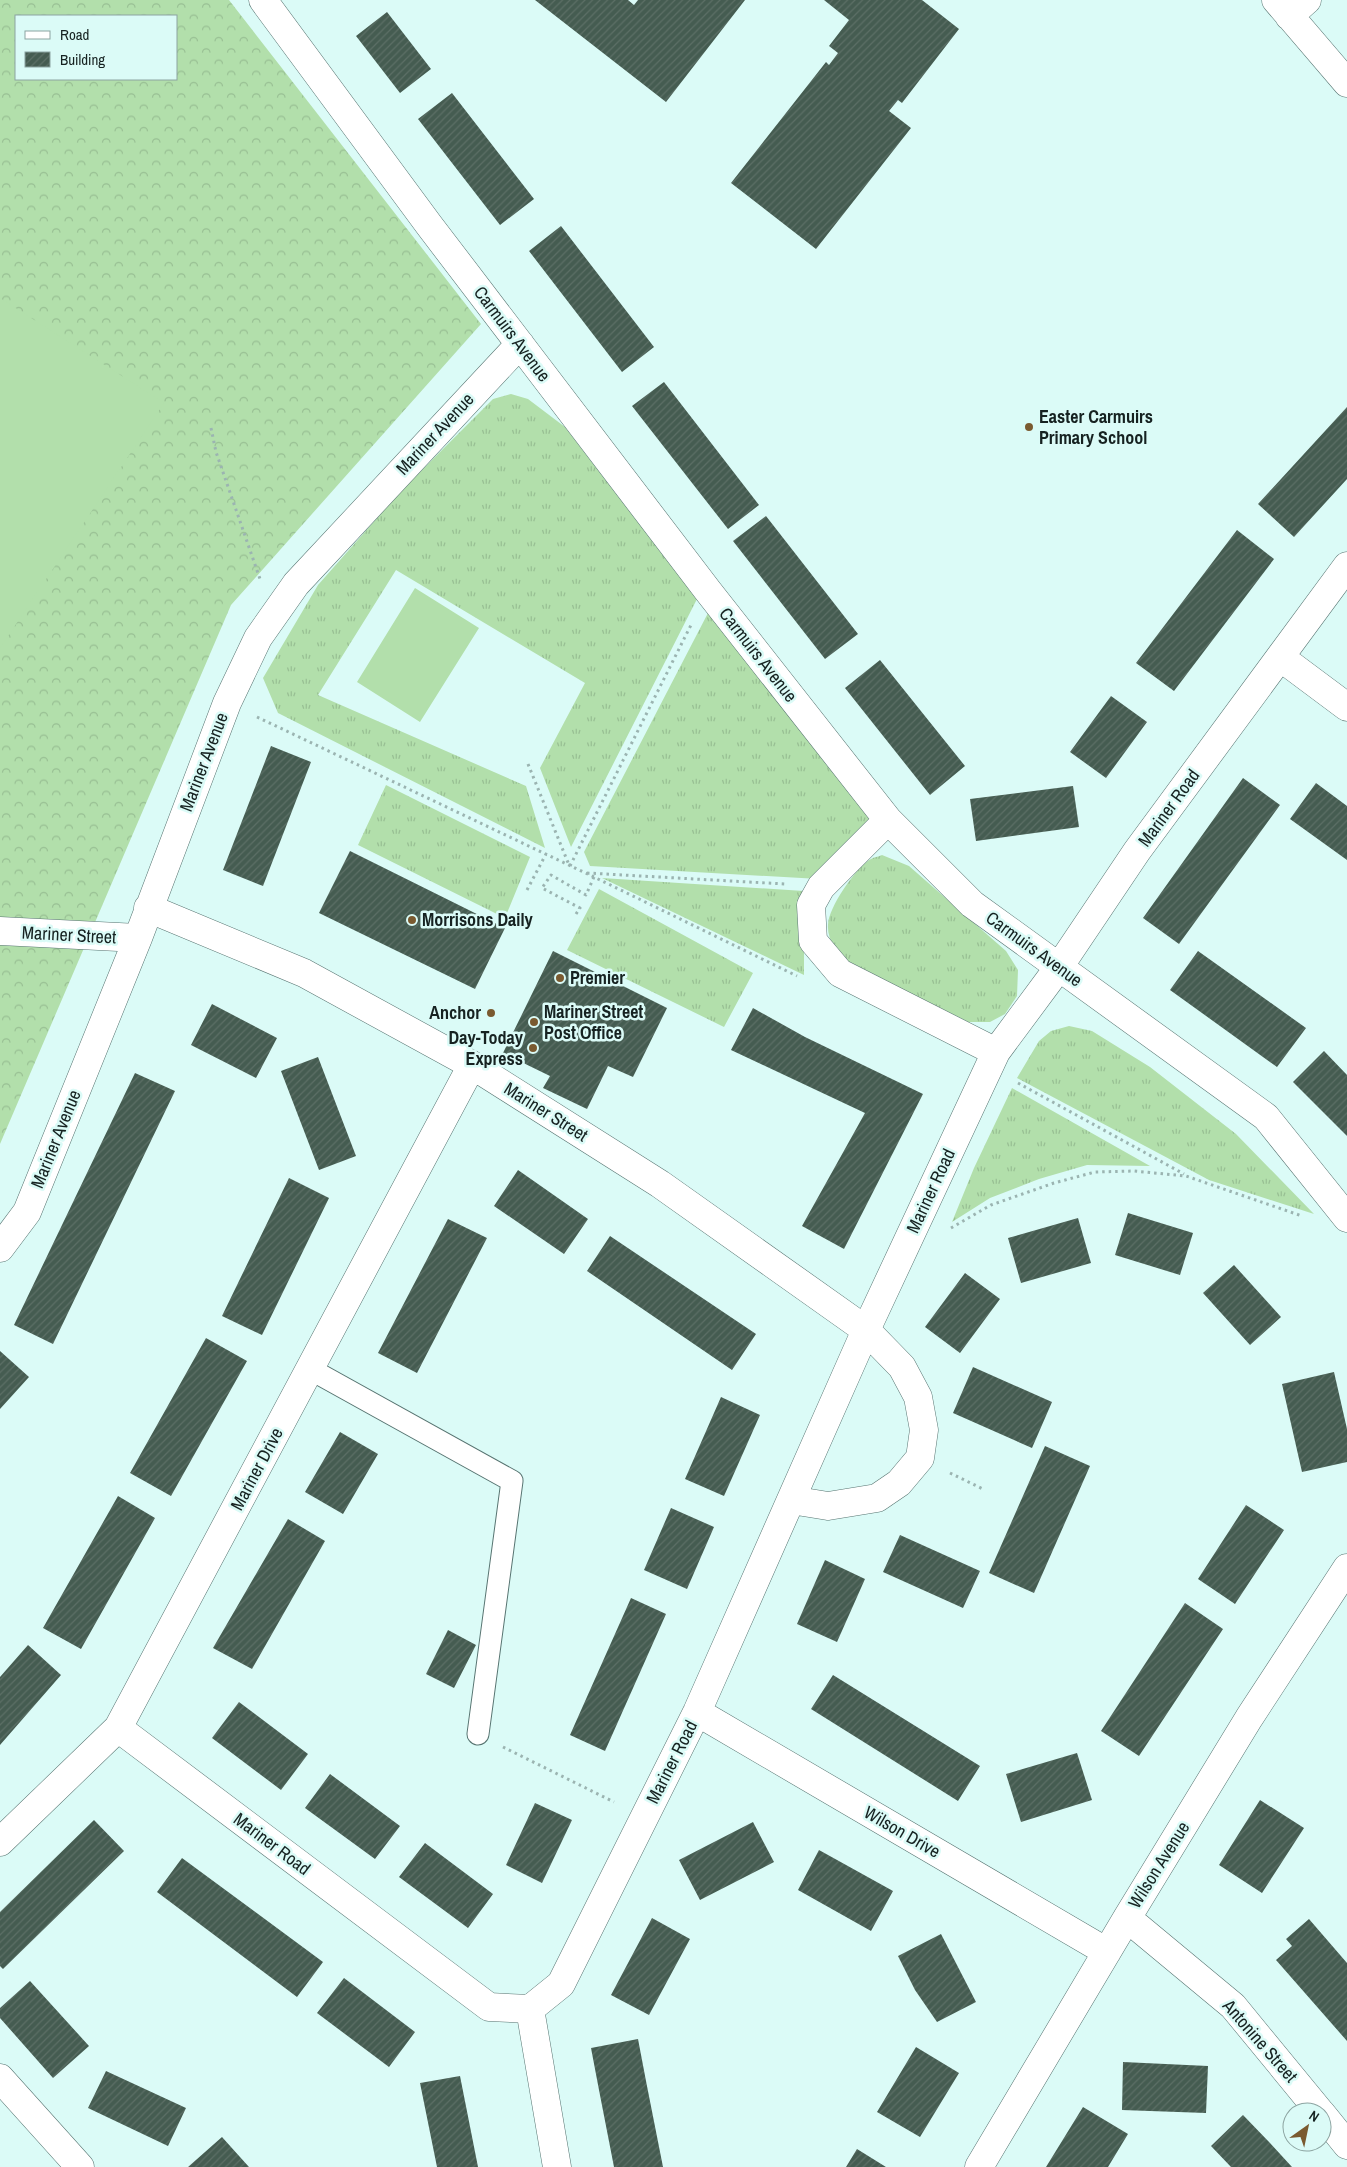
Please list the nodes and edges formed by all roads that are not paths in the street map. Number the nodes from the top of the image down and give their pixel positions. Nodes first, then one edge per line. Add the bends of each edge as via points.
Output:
1 (263, 0) edge
2 (1291, 5) edge
3 (1347, 83) edge
4 (520, 344) junction
5 (1347, 566) edge
6 (1280, 657) junction
7 (1347, 707) edge
8 (888, 820) junction
9 (148, 908) junction
10 (0, 932) edge
11 (138, 938) junction
12 (1059, 967) junction
13 (992, 1060) junction
14 (472, 1065) junction
15 (1347, 1218) edge
16 (0, 1248) edge
17 (866, 1330) junction
18 (310, 1368) junction
19 (791, 1500) junction
20 (1347, 1568) edge
21 (697, 1712) junction
22 (118, 1728) junction
23 (478, 1734) road end
24 (0, 1842) edge
25 (1127, 1918) junction
26 (1107, 1952) junction
27 (530, 2009) junction
28 (0, 2078) edge
29 (1312, 2102) edge
30 (1332, 2127) edge
31 (1347, 2145) edge
32 (80, 2167) edge
33 (557, 2167) edge
34 (979, 2167) edge

1 - 4 street, Carmuirs Avenue
2 - 3 street
4 - 8 street, Carmuirs Avenue
4 - 9 street, Mariner Avenue via 296,584 258,638 227,703
5 - 6 street, Mariner Road
6 - 7 street
6 - 12 street, Mariner Road via 1137,851
8 - 12 street, Carmuirs Avenue via 972,904
8 - 13 street via 821,886 812,905 813,942 840,973
9 - 11 street, Mariner Avenue
9 - 14 street, Mariner Street via 304,973
10 - 11 street, Mariner Street
11 - 16 street, Mariner Avenue via 27,1212
12 - 13 street, Mariner Road
12 - 15 street, Carmuirs Avenue via 1266,1117
13 - 17 street, Mariner Road
14 - 17 street, Mariner Street via 660,1184
14 - 18 street, Mariner Drive
17 - 19 street, Mariner Road
17 - 19 street via 902,1366 918,1397 924,1430 920,1458 899,1483 877,1498 828,1506
18 - 22 street, Mariner Drive
18 - 23 lane via 512,1481
19 - 21 street, Mariner Road
20 - 25 street, Wilson Avenue
21 - 26 street, Wilson Drive
21 - 27 street, Mariner Road via 561,1984
22 - 24 street, Mariner Drive
22 - 27 street, Mariner Road via 489,2007
25 - 26 street, Wilson Avenue
25 - 29 street, Antonine Street via 1233,2006
26 - 34 street, Wilson Avenue
27 - 33 street
28 - 32 street
30 - 31 street, Antonine Street

